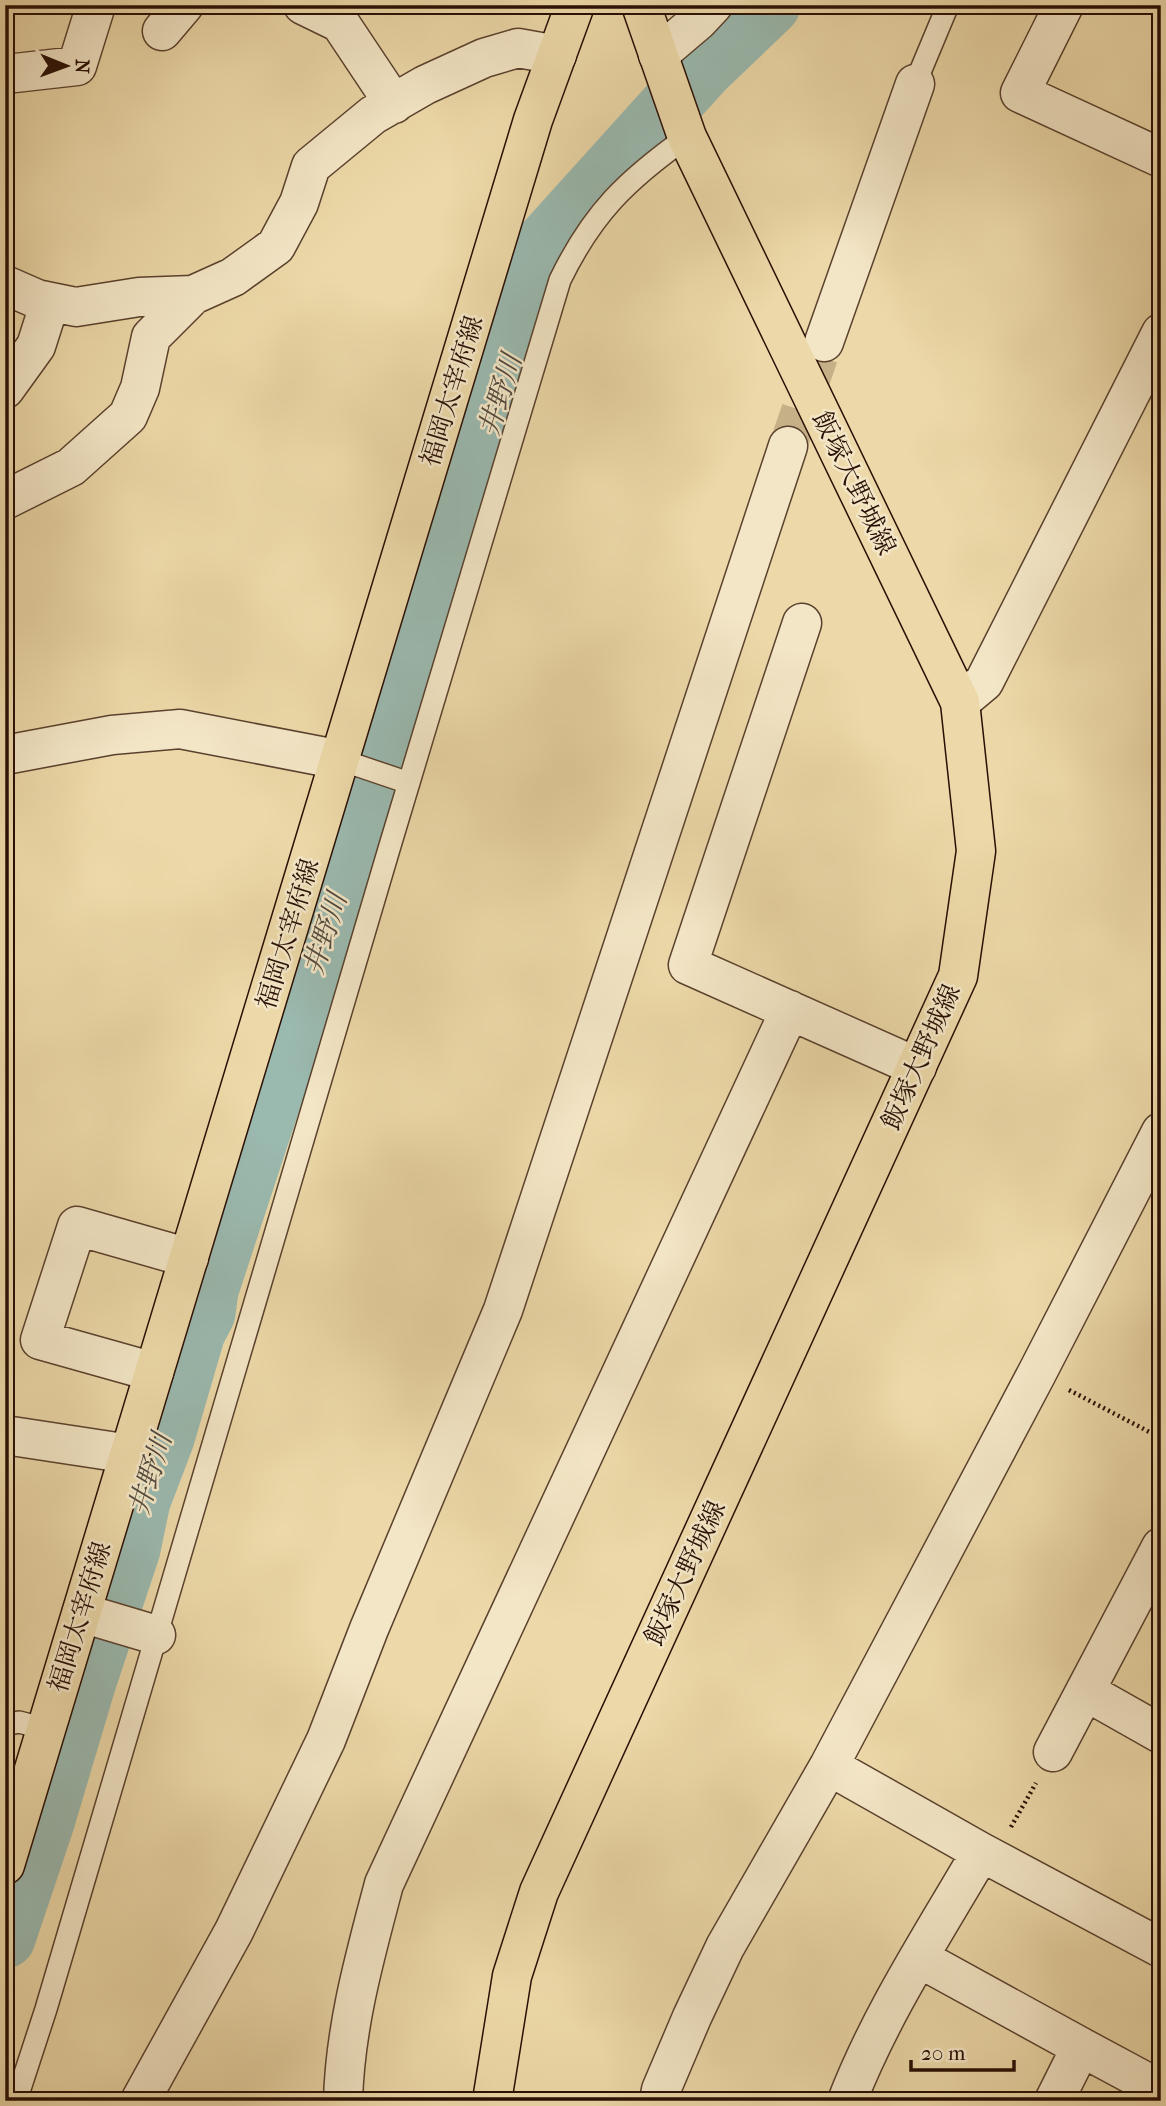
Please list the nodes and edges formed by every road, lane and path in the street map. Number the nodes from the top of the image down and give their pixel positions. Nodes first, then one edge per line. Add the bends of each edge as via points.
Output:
1 (96, 5) edge
2 (303, 5) edge
3 (575, 5) edge
4 (641, 5) edge
5 (713, 5) edge
6 (948, 5) edge
7 (1064, 5) edge
8 (557, 55) junction
9 (659, 55) junction
10 (15, 73) dead end
11 (915, 84) joint
12 (394, 104) junction
13 (687, 136) junction
14 (1161, 158) edge
15 (5, 285) edge
16 (193, 295) junction
17 (50, 302) junction
18 (1161, 333) edge
19 (824, 342) tunnel mouth
20 (5, 389) edge
21 (788, 446) tunnel mouth
22 (5, 500) edge
23 (802, 623) dead end
24 (960, 702) junction
25 (5, 755) edge
26 (350, 764) junction
27 (409, 783) junction
28 (790, 1010) junction
29 (917, 1067) junction
30 (1161, 1132) edge
31 (189, 1258) junction
32 (154, 1372) junction
33 (1037, 1373) junction
34 (5, 1435) edge
35 (1161, 1438) edge
36 (130, 1454) junction
37 (1161, 1547) edge
38 (88, 1615) junction
39 (156, 1635) junction
40 (1085, 1691) junction
41 (5, 1725) edge
42 (47, 1729) junction
43 (1161, 1734) edge
44 (1053, 1752) joint
45 (829, 1766) junction
46 (987, 1855) junction
47 (5, 1865) edge
48 (1161, 1948) edge
49 (919, 1958) junction
50 (1081, 2047) junction
51 (1161, 2090) edge
52 (16, 2101) edge
53 (140, 2101) edge
54 (343, 2101) edge
55 (492, 2101) edge
56 (659, 2101) edge
57 (847, 2101) edge
58 (1054, 2101) edge

1 - 10 street via 77,66
2 - 12 street via 340,23
3 - 8 main road, 福岡太宰府線
4 - 9 main road, 飯塚大野城線
5 - 9 street
6 - 11 lane
7 - 14 street via 1020,93
8 - 12 street via 518,47 425,85
8 - 26 main road, 福岡太宰府線 via 533,120
9 - 13 main road, 飯塚大野城線
11 - 19 street
12 - 16 street via 373,115 311,166 299,204 276,246 233,277
13 - 24 main road, 飯塚大野城線
13 - 27 lane via 611,199 584,235 560,280
15 - 17 street
16 - 17 street via 139,297 76,307
16 - 22 street via 151,337 140,388 128,416 71,467
17 - 20 street via 36,346
18 - 24 street via 984,682
21 - 53 street via 503,1310 326,1740 234,1931
23 - 28 street via 688,965
24 - 29 main road, 飯塚大野城線 via 976,852 958,976
25 - 26 street via 180,729
26 - 27 lane
26 - 31 main road, 福岡太宰府線
27 - 39 lane
28 - 29 street
28 - 54 street via 384,1884 352,2009
29 - 55 main road, 飯塚大野城線 via 539,1892 512,1976
30 - 33 street
31 - 32 main road, 福岡太宰府線
31 - 32 street via 77,1226 40,1340
32 - 36 main road, 福岡太宰府線
33 - 35 path
33 - 45 street
34 - 36 street
36 - 38 main road, 福岡太宰府線
37 - 40 street
38 - 39 street
38 - 42 main road, 福岡太宰府線
39 - 52 lane
40 - 43 street
40 - 44 street
41 - 42 lane via 19,1722
42 - 47 main road, 福岡太宰府線
44 - 46 path
45 - 46 street
45 - 56 street via 725,1947
46 - 48 street
46 - 49 street
49 - 50 street
49 - 57 street via 860,2065
50 - 51 street
50 - 58 street

